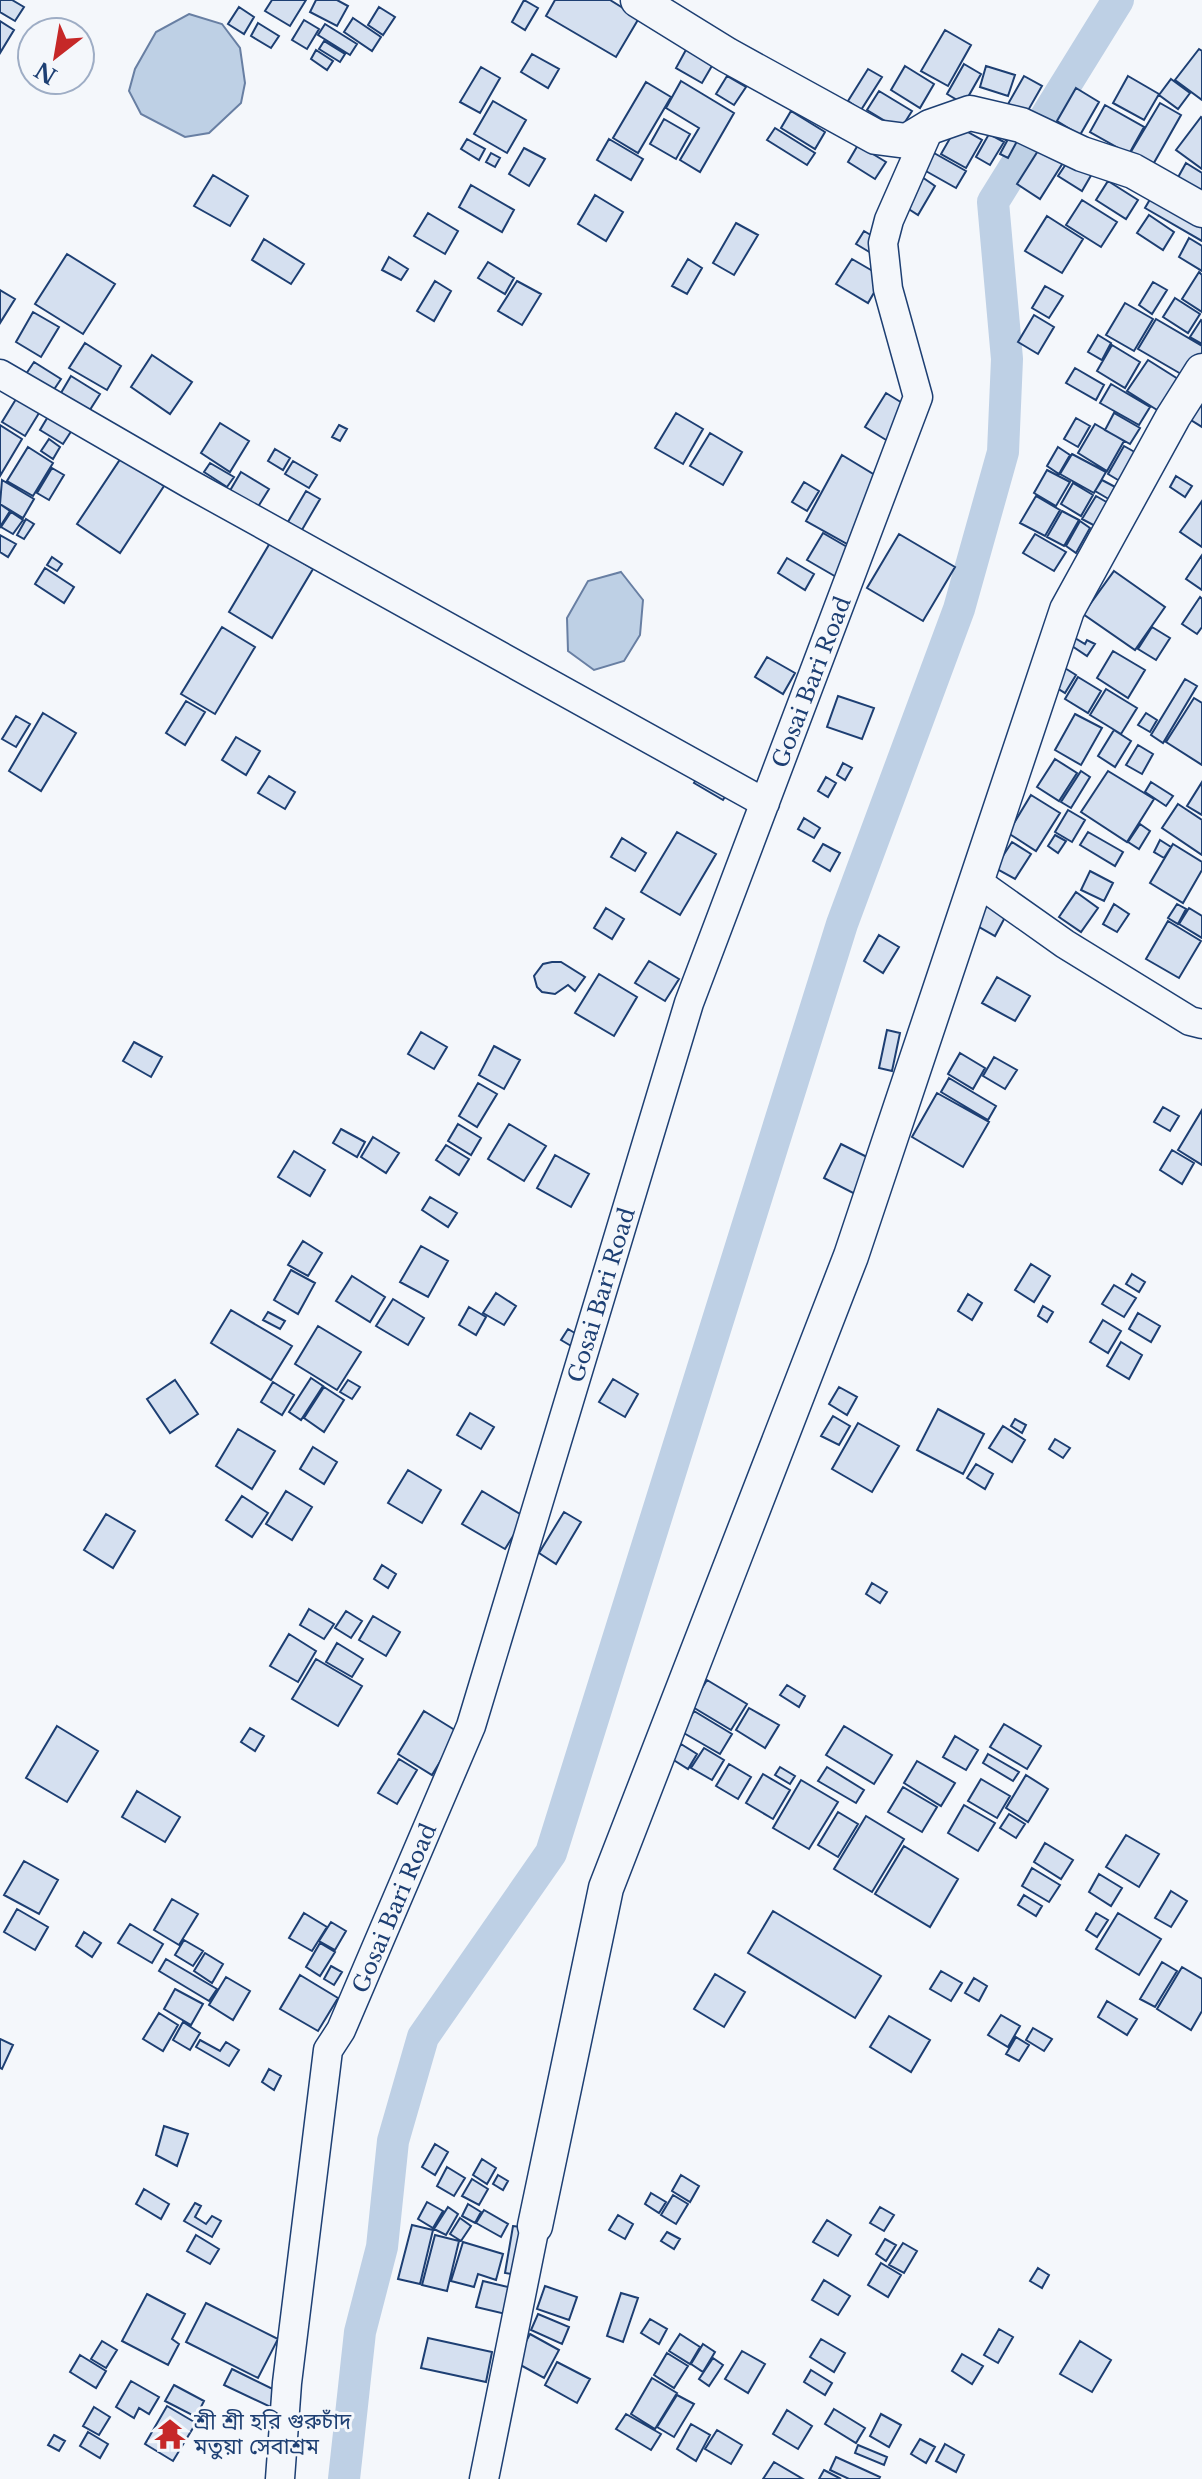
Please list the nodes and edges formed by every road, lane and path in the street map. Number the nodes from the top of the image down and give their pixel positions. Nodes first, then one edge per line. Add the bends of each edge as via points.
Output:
1 (638, 0) edge
2 (930, 127) junction
3 (1202, 210) edge
4 (1202, 371) edge
5 (0, 374) edge
6 (765, 803) junction
7 (976, 881) junction
8 (1202, 1024) edge
9 (535, 2226) joint
10 (280, 2479) edge
11 (484, 2479) edge

1 - 2 street via 876,137 907,141
2 - 3 street via 970,113 1021,125 1133,171
2 - 6 street, Gosai Bari Road via 883,243 888,289 918,397
4 - 7 street via 1067,610
5 - 6 street
6 - 10 street, Gosai Bari Road via 689,1003 471,1726 328,2050
7 - 8 street via 1065,944
7 - 9 street via 851,1256 606,1888
9 - 11 street

